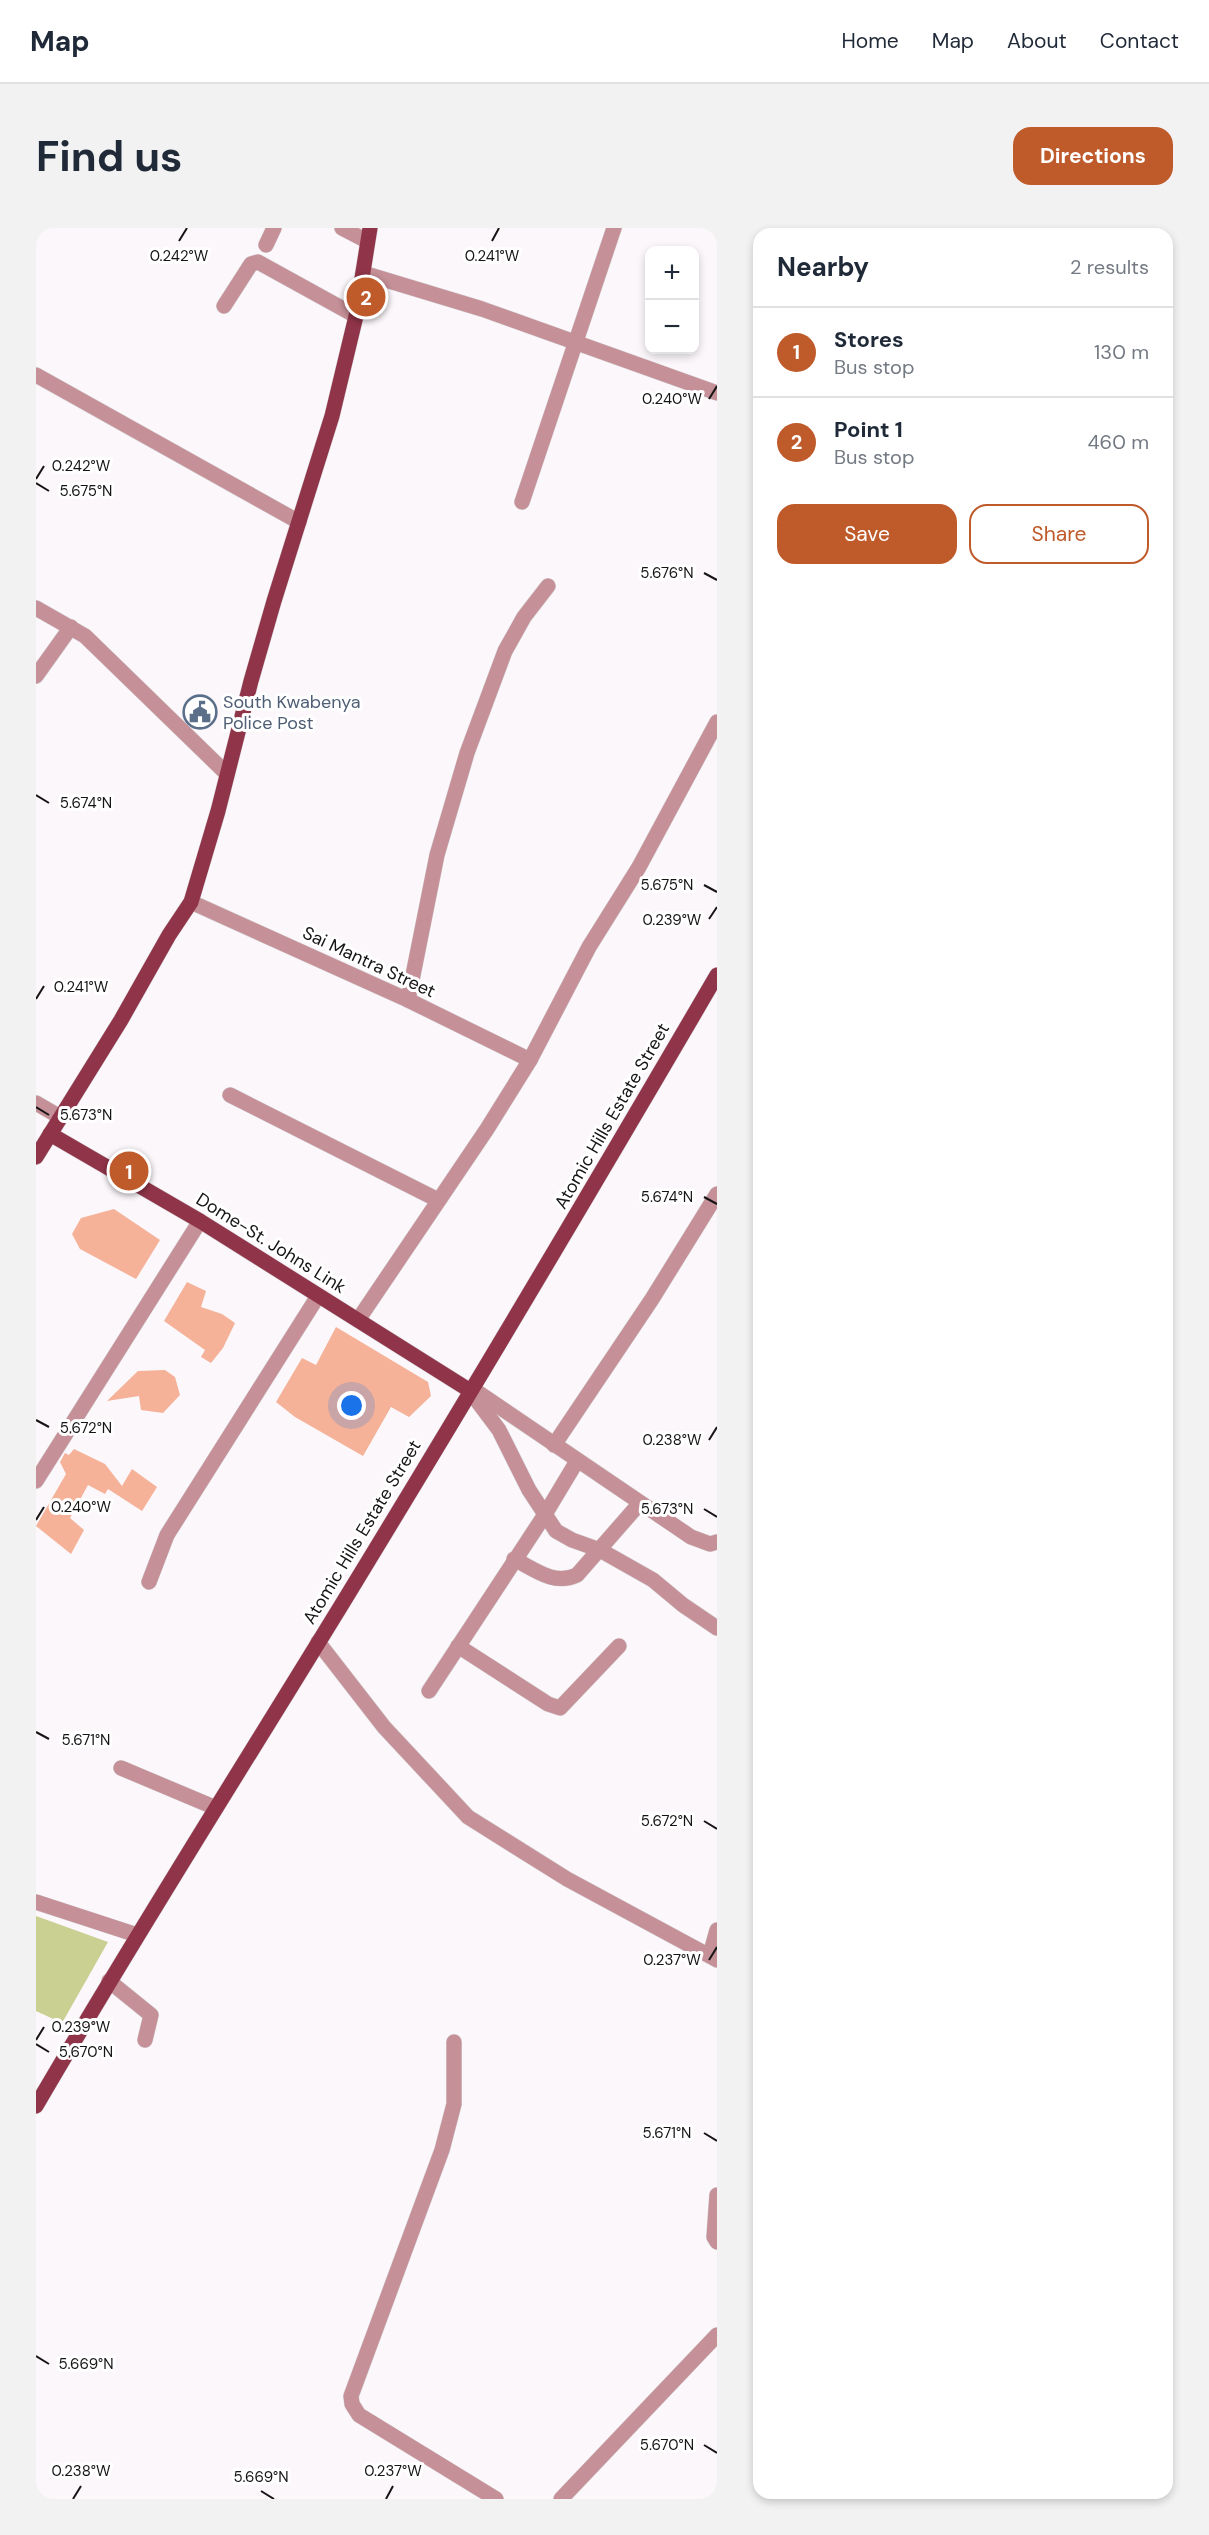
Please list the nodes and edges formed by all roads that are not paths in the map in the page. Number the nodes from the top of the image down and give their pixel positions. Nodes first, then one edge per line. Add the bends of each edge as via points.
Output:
1 (274, 228) edge
2 (342, 228) edge
3 (614, 228) edge
4 (368, 234) edge
5 (266, 245) dead end
6 (363, 273) junction
7 (224, 306) dead end
8 (356, 316) junction
9 (577, 341) junction
10 (36, 375) edge
11 (717, 393) edge
12 (522, 502) dead end
13 (298, 522) junction
14 (548, 586) dead end
15 (36, 608) edge
16 (70, 627) junction
17 (36, 676) edge
18 (717, 722) edge
19 (226, 774) junction
20 (190, 902) junction
21 (717, 975) edge
22 (408, 1000) junction
23 (530, 1060) junction
24 (230, 1095) dead end
25 (36, 1103) edge
26 (60, 1117) junction
27 (50, 1134) junction
28 (36, 1157) edge
29 (717, 1194) edge
30 (438, 1200) junction
31 (200, 1221) junction
32 (318, 1296) junction
33 (358, 1320) junction
34 (470, 1389) junction
35 (554, 1445) junction
36 (577, 1461) junction
37 (36, 1481) edge
38 (640, 1503) junction
39 (544, 1516) junction
40 (717, 1542) edge
41 (600, 1550) junction
42 (514, 1559) junction
43 (149, 1582) dead end
44 (717, 1629) edge
45 (318, 1642) junction
46 (458, 1646) junction
47 (619, 1646) dead end
48 (429, 1691) dead end
49 (121, 1768) dead end
50 (216, 1808) junction
51 (36, 1902) edge
52 (717, 1930) edge
53 (137, 1935) junction
54 (713, 1958) edge
55 (109, 1981) junction
56 (145, 2040) dead end
57 (454, 2043) dead end
58 (36, 2106) edge
59 (717, 2195) edge
60 (717, 2242) edge
61 (717, 2335) edge
62 (496, 2499) edge
63 (561, 2499) edge

1 - 5 street
2 - 4 street
3 - 9 street
4 - 6 main road
6 - 8 main road
6 - 9 street
7 - 8 street via 251,264 258,262
8 - 13 main road via 332,416
9 - 11 street
9 - 12 street
10 - 13 street
13 - 19 main road
14 - 22 street via 505,651 467,753 437,855
15 - 16 street
16 - 17 street
16 - 19 street via 102,651
18 - 23 street via 639,867 589,947
19 - 20 main road
20 - 22 street, Sai Mantra Street
20 - 26 main road
21 - 34 main road, Atomic Hills Estate Street via 584,1204
22 - 23 street, Sai Mantra Street
23 - 30 street
24 - 30 street
25 - 26 street
26 - 27 main road
27 - 28 main road
27 - 31 main road, Dome-St. Johns Link
29 - 35 street
30 - 33 street
31 - 32 main road, Dome-St. Johns Link
31 - 37 street
32 - 33 main road, Dome-St. Johns Link
32 - 43 street via 167,1535
33 - 34 main road, Dome-St. Johns Link
34 - 35 street
34 - 39 street via 499,1430
34 - 45 main road, Atomic Hills Estate Street
35 - 36 street
36 - 38 street
36 - 39 street
38 - 40 street via 691,1537 710,1544
38 - 41 street
39 - 41 street via 556,1531
39 - 42 street
41 - 42 street via 577,1575 564,1579 550,1578
41 - 44 street via 653,1580
42 - 46 street
45 - 50 main road, Atomic Hills Estate Street
45 - 54 street via 384,1727 468,1817 567,1879
46 - 47 street via 560,1708
46 - 48 street
49 - 50 street
50 - 53 main road, Atomic Hills Estate Street
51 - 53 street
52 - 54 street
53 - 55 main road, Atomic Hills Estate Street
55 - 56 street via 151,2015
55 - 58 main road, Atomic Hills Estate Street
57 - 62 street via 454,2104 442,2150 351,2396 359,2415
59 - 60 street
61 - 63 street

